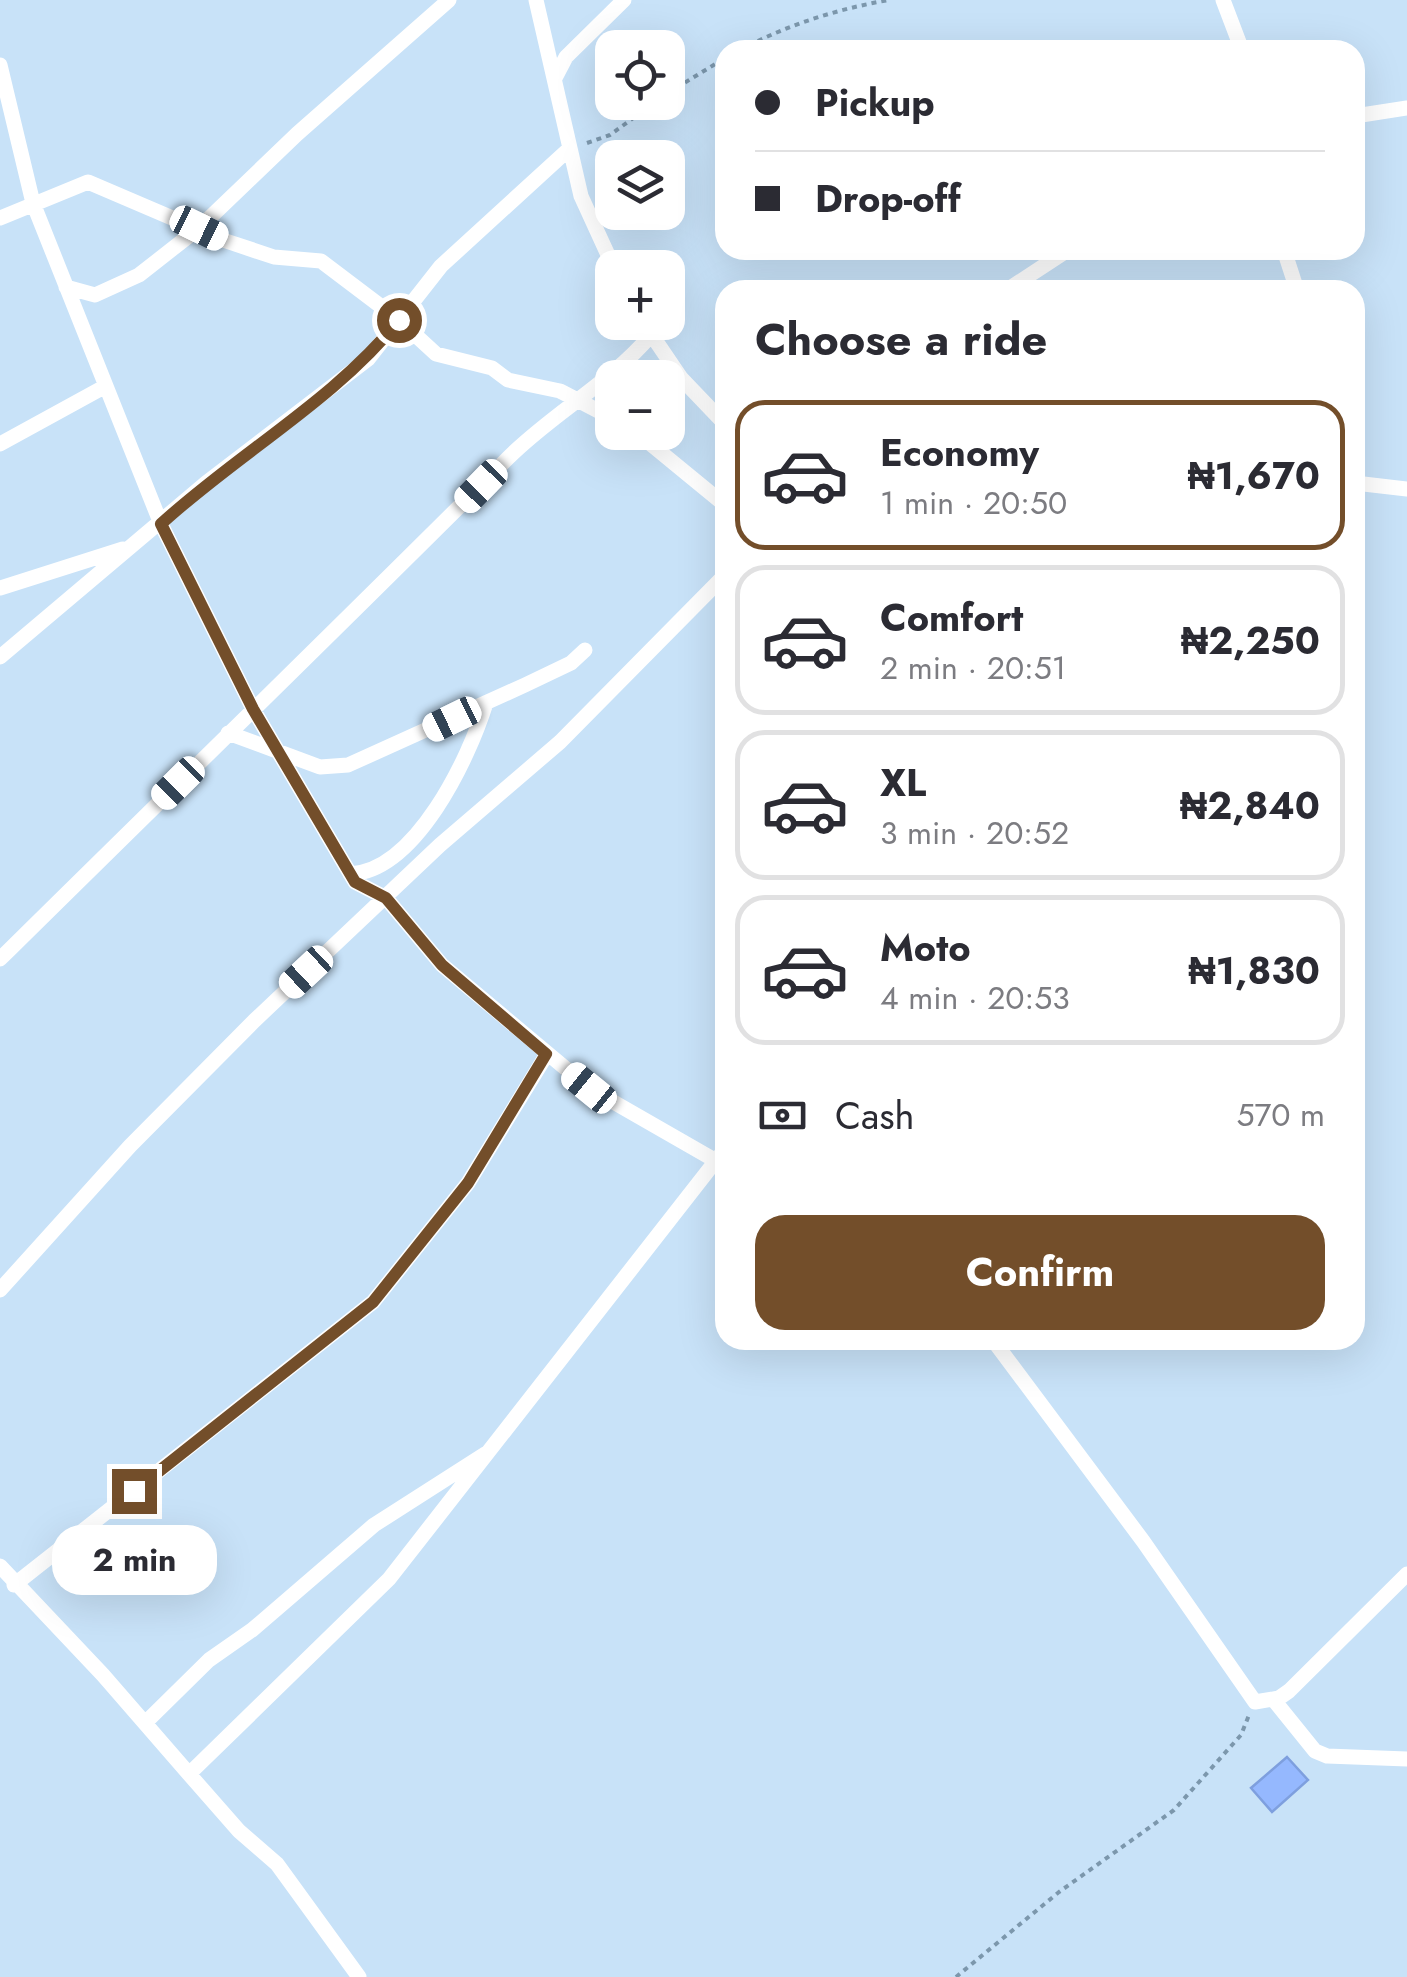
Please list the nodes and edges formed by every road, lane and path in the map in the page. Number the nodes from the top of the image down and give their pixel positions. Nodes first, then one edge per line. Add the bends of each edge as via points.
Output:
1 (448, 0) edge
2 (536, 0) edge
3 (624, 0) edge
4 (889, 0) edge
5 (1223, 0) edge
6 (759, 40) edge
7 (1238, 40) edge
8 (715, 64) edge
9 (0, 65) edge
10 (555, 78) junction
11 (685, 83) edge
12 (1407, 108) edge
13 (1365, 114) edge
14 (630, 120) edge
15 (569, 149) junction
16 (34, 203) junction
17 (0, 218) edge
18 (199, 228) junction
19 (606, 250) edge
20 (1052, 260) edge
21 (1022, 280) edge
22 (66, 287) junction
23 (399, 320) junction
24 (640, 340) edge
25 (655, 340) edge
26 (104, 387) junction
27 (580, 401) junction
28 (595, 409) edge
29 (715, 414) edge
30 (0, 444) edge
31 (658, 450) edge
32 (1365, 484) edge
33 (1407, 489) edge
34 (715, 497) edge
35 (161, 524) junction
36 (136, 544) junction
37 (715, 585) edge
38 (0, 588) edge
39 (585, 650) dead end
40 (0, 656) edge
41 (486, 703) junction
42 (253, 709) junction
43 (228, 733) junction
44 (278, 750) junction
45 (350, 874) junction
46 (386, 898) junction
47 (0, 959) edge
48 (546, 1054) junction
49 (715, 1155) edge
50 (715, 1166) edge
51 (0, 1290) edge
52 (1000, 1350) edge
53 (492, 1450) junction
54 (0, 1566) edge
55 (1407, 1574) edge
56 (14, 1585) junction
57 (1274, 1699) junction
58 (1255, 1702) junction
59 (145, 1723) junction
60 (1407, 1759) edge
61 (189, 1774) junction
62 (359, 1977) edge
63 (956, 1977) edge

1 - 18 street
2 - 10 street
3 - 10 street via 566,57
4 - 6 path
5 - 7 street
8 - 11 path
9 - 16 street
10 - 15 street
12 - 13 street
14 - 15 path
15 - 19 street
15 - 23 street via 441,266
16 - 17 street
16 - 18 street via 88,182
16 - 22 street
18 - 22 street via 139,275 95,295
18 - 23 street via 274,257 320,261
20 - 21 street
22 - 26 street
23 - 27 street via 436,354
23 - 35 street via 368,358
24 - 27 street via 629,360
25 - 29 street
26 - 30 street
26 - 35 street
27 - 28 street
27 - 42 street via 535,432
31 - 34 street
32 - 33 street
35 - 36 street
35 - 42 street
36 - 38 street
36 - 40 street
37 - 46 street via 560,742
39 - 41 street
41 - 44 street via 348,765 320,767
41 - 45 street via 458,777 412,839 369,874
42 - 43 street
42 - 44 street
43 - 44 street
43 - 47 street
44 - 45 street
45 - 46 street
46 - 48 street via 442,965
46 - 51 street via 130,1146
48 - 49 street via 589,1088
48 - 56 street via 468,1183 373,1302
50 - 53 street
52 - 58 street
53 - 59 street via 374,1525 208,1660
53 - 61 street via 389,1579
54 - 56 street
55 - 57 street
56 - 59 street
57 - 58 street
57 - 60 street via 1314,1750 1327,1756
58 - 63 path via 1241,1735 1174,1810
59 - 61 street
61 - 62 street via 277,1864

